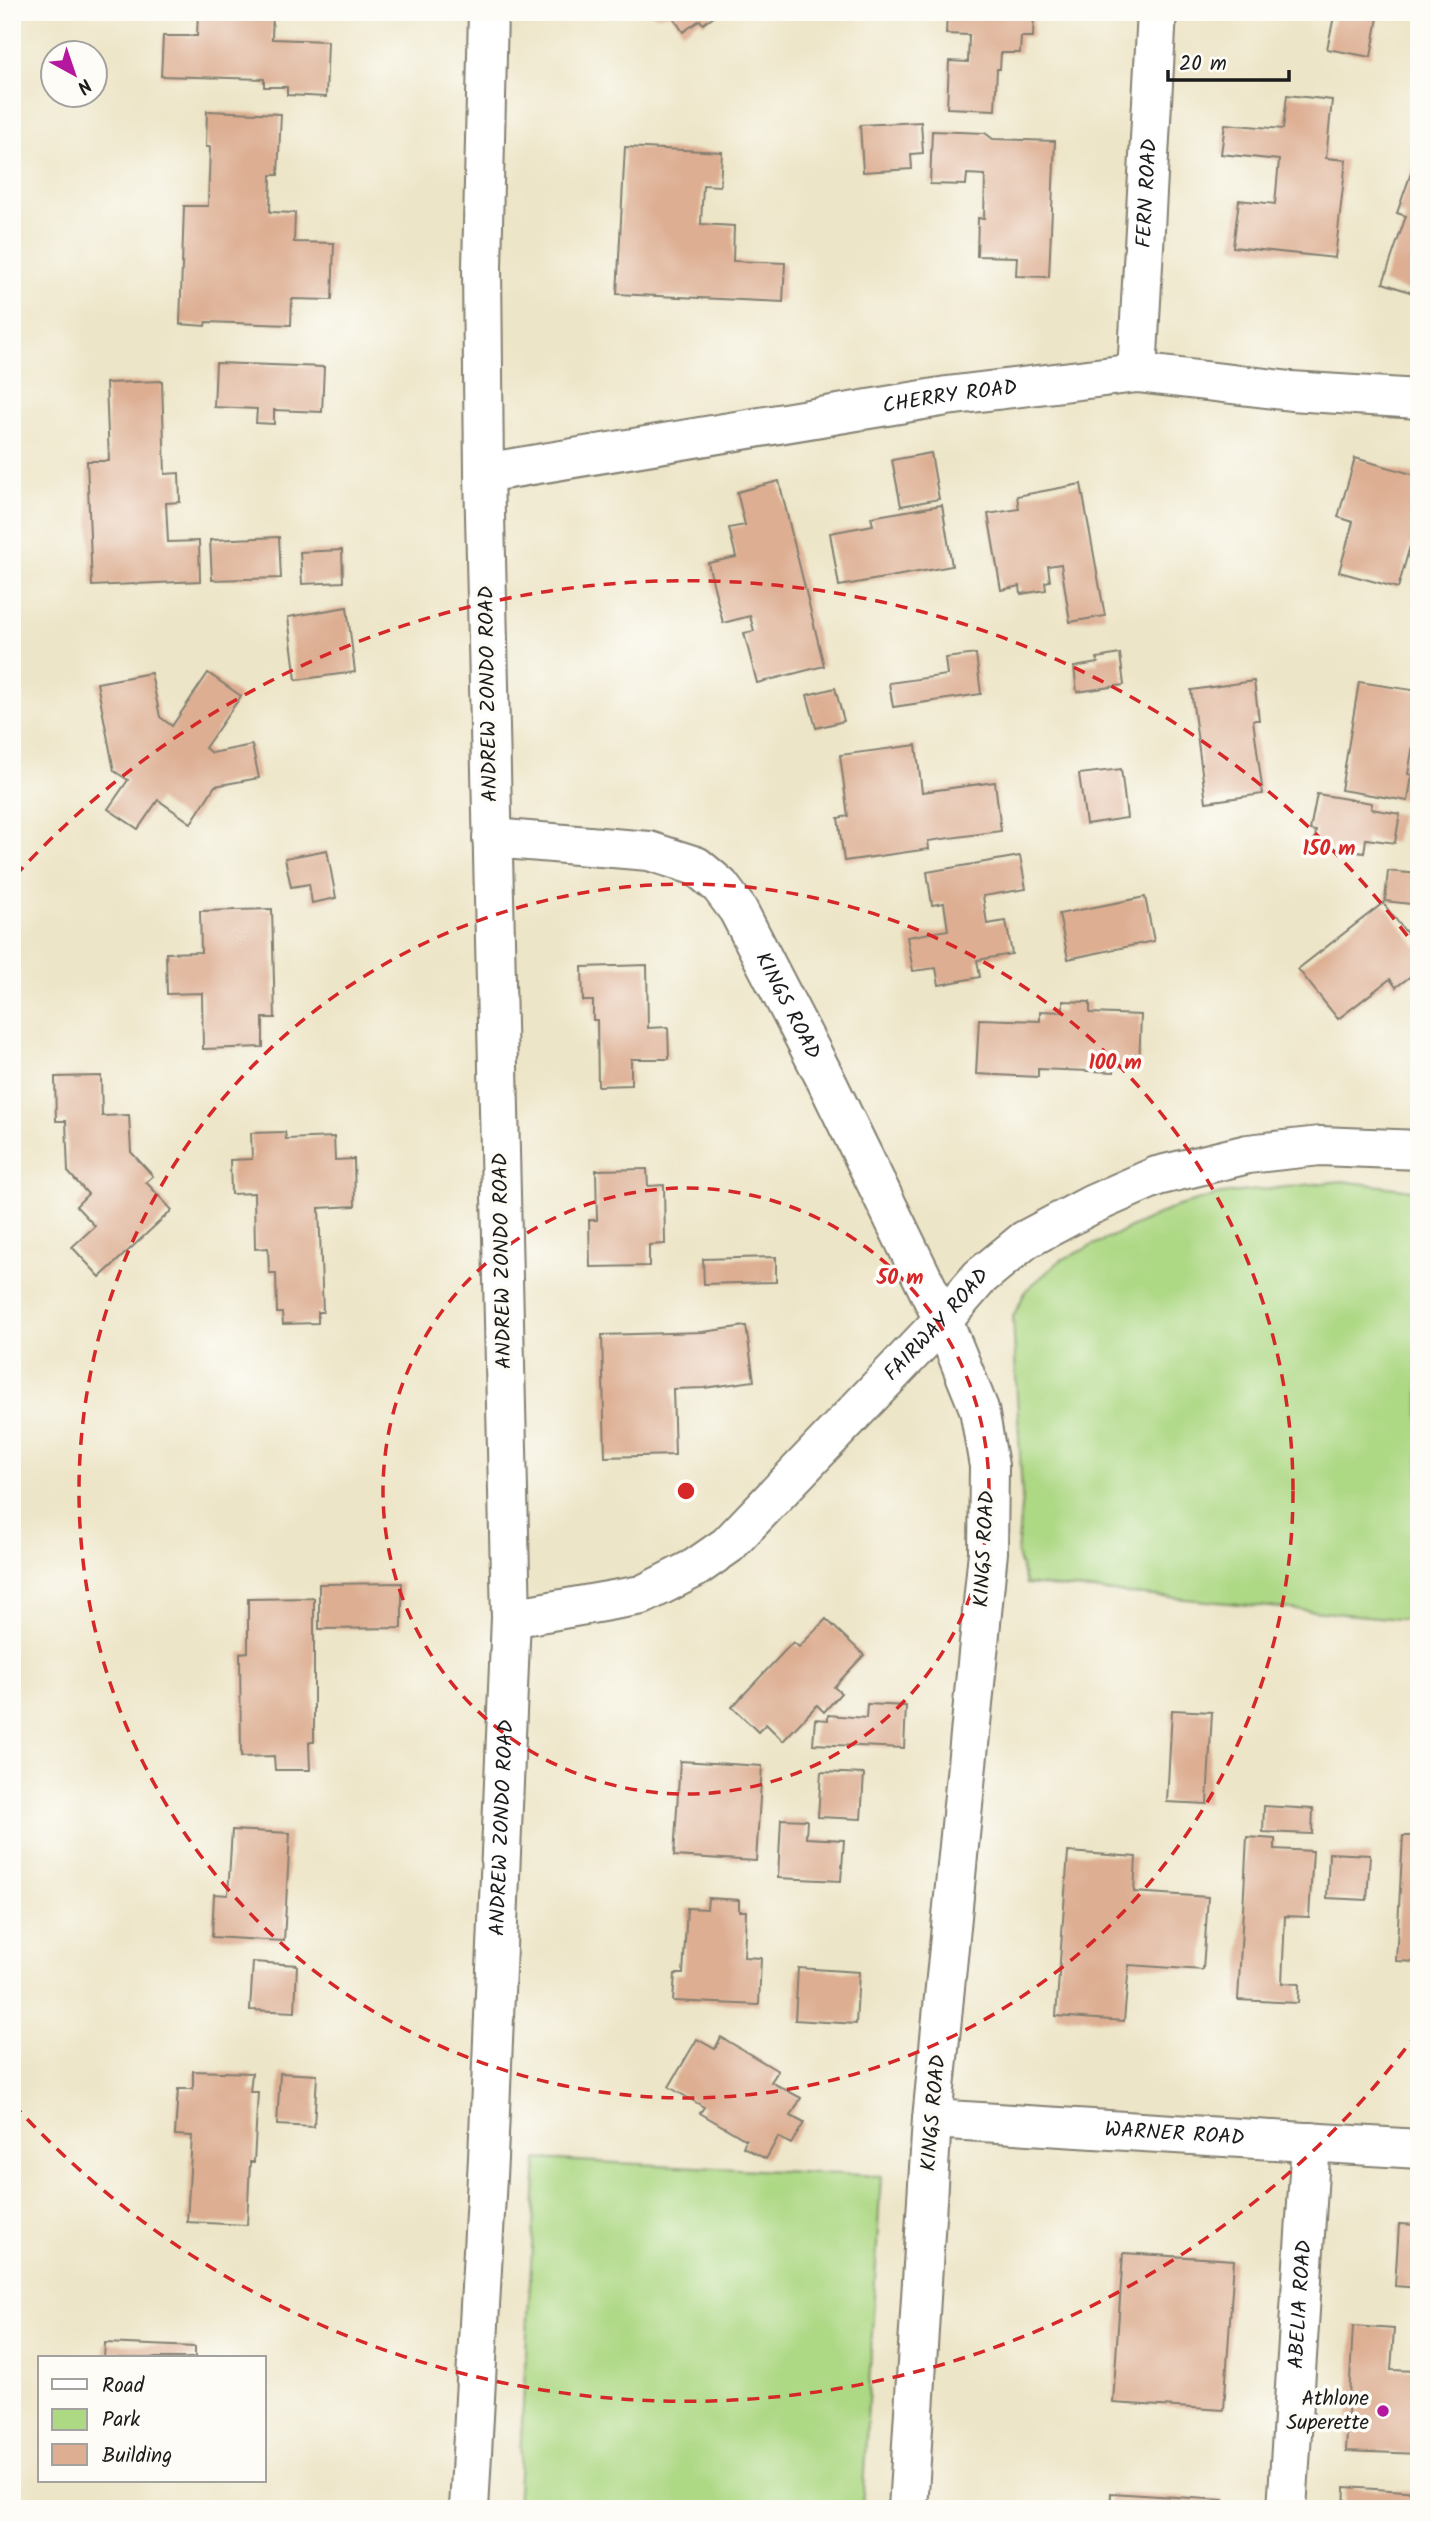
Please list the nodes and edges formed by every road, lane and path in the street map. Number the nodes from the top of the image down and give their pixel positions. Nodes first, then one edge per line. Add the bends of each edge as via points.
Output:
1 (488, 12) edge
2 (1157, 12) edge
3 (1137, 373) junction
4 (1419, 399) edge
5 (484, 473) junction
6 (492, 838) junction
7 (1419, 1150) edge
8 (943, 1320) junction
9 (511, 1618) junction
10 (932, 2119) junction
11 (1311, 2142) junction
12 (1419, 2149) edge
13 (468, 2509) edge
14 (908, 2509) edge
15 (1287, 2509) edge

1 - 5 street, ANDREW ZONDO ROAD via 482,268
2 - 3 street, FERN ROAD
3 - 4 street, CHERRY ROAD via 1291,391
3 - 5 street, CHERRY ROAD via 947,396
5 - 6 street, ANDREW ZONDO ROAD
6 - 8 street, KINGS ROAD via 649,851 696,866 720,886 738,910 823,1074
6 - 9 street, ANDREW ZONDO ROAD
7 - 8 street, FAIRWAY ROAD via 1320,1146 1248,1154 1157,1176 1025,1240 980,1277
8 - 9 street, FAIRWAY ROAD via 728,1545 642,1594
8 - 10 street, KINGS ROAD via 979,1409 989,1466 988,1540
9 - 13 street, ANDREW ZONDO ROAD
10 - 11 street, WARNER ROAD
10 - 14 street, KINGS ROAD
11 - 12 street, WARNER ROAD
11 - 15 street, ABELIA ROAD

